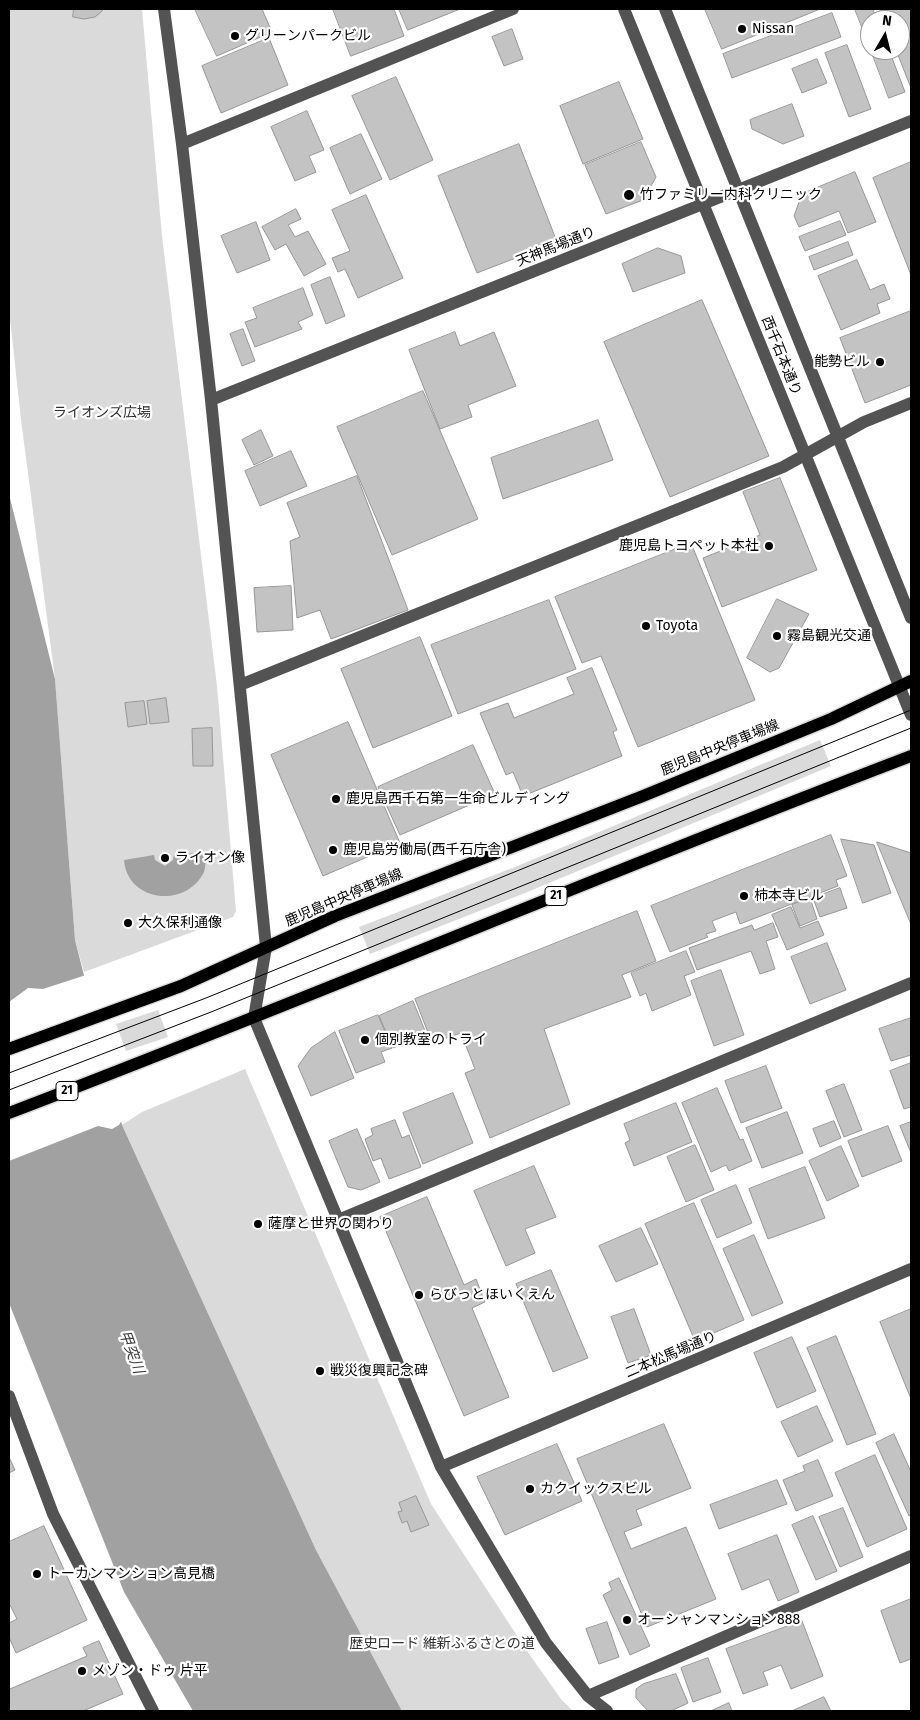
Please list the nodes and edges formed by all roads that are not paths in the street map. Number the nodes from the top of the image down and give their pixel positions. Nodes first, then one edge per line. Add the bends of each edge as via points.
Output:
1 (164, 9) edge
2 (513, 9) edge
3 (624, 9) edge
4 (665, 9) edge
5 (911, 121) edge
6 (182, 144) junction
7 (738, 190) junction
8 (704, 204) junction
9 (211, 400) junction
10 (911, 403) edge
11 (837, 437) junction
12 (804, 455) junction
13 (911, 618) edge
14 (905, 684) edge
15 (240, 685) junction
16 (911, 715) edge
17 (911, 756) edge
18 (266, 947) junction
19 (911, 983) edge
20 (254, 1018) junction
21 (9, 1049) edge
22 (9, 1113) edge
23 (338, 1220) junction
24 (911, 1269) edge
25 (9, 1396) edge
26 (441, 1467) junction
27 (911, 1556) edge
28 (588, 1696) junction
29 (153, 1711) edge
30 (607, 1711) edge

1 - 6 street
2 - 6 street
3 - 8 street, 西千石本通り
4 - 7 street, 西千石本通り
5 - 7 street, 天神馬場通り
6 - 9 street
7 - 8 street, 天神馬場通り
7 - 11 street, 西千石本通り
8 - 9 street, 天神馬場通り
8 - 12 street, 西千石本通り
9 - 15 street
10 - 11 street
11 - 12 street
11 - 13 street, 西千石本通り
12 - 14 street, 西千石本通り
12 - 15 street via 783,467
14 - 16 street, 西千石本通り
14 - 18 main road, 鹿児島中央停車場線 via 643,796 335,916
15 - 18 street
17 - 20 main road, 21
18 - 20 street
18 - 21 main road, 鹿児島中央停車場線 via 180,986
19 - 23 street
20 - 22 main road, 21
20 - 23 street
23 - 26 street
24 - 26 street, 二本松馬場通り
25 - 29 street via 53,1514
26 - 28 street via 546,1643
27 - 28 street
28 - 30 street

